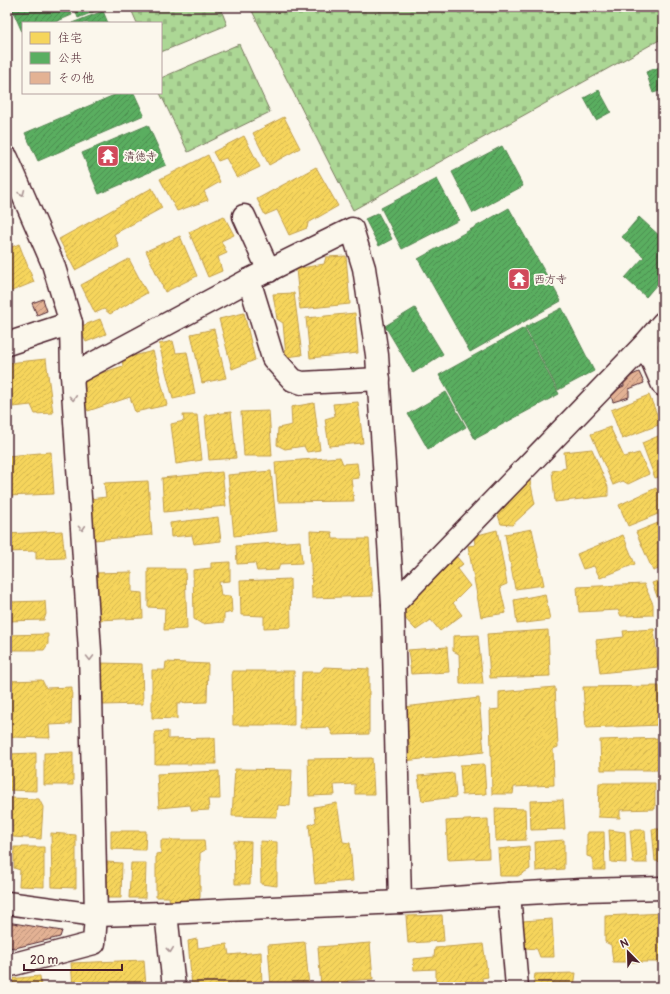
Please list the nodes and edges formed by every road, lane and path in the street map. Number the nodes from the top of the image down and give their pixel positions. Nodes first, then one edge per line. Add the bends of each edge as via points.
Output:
1 (7, 158) edge
2 (244, 216) dead end
3 (269, 271) junction
4 (249, 280) junction
5 (71, 323) junction
6 (663, 323) edge
7 (7, 344) edge
8 (645, 344) junction
9 (72, 375) junction
10 (378, 379) junction
11 (663, 385) edge
12 (393, 605) junction
13 (663, 888) edge
14 (509, 894) junction
15 (400, 902) junction
16 (7, 903) edge
17 (166, 913) junction
18 (96, 915) junction
19 (7, 966) edge
20 (174, 987) edge
21 (517, 987) edge

1 -> 5 street via 53,264
2 - 3 street
3 - 4 street
3 - 10 street via 352,229 364,268 377,355
4 - 9 street
4 - 10 street via 273,358 293,380 302,383
5 - 7 street
5 - 9 street
6 - 8 street
8 - 11 street
8 - 12 street
9 -> 18 street via 90,651
10 - 12 street
12 - 15 street
13 - 14 street
14 - 15 street
14 - 21 street
15 - 17 street
16 - 18 street
17 - 18 street
17 -> 20 street
18 - 19 street via 94,944

